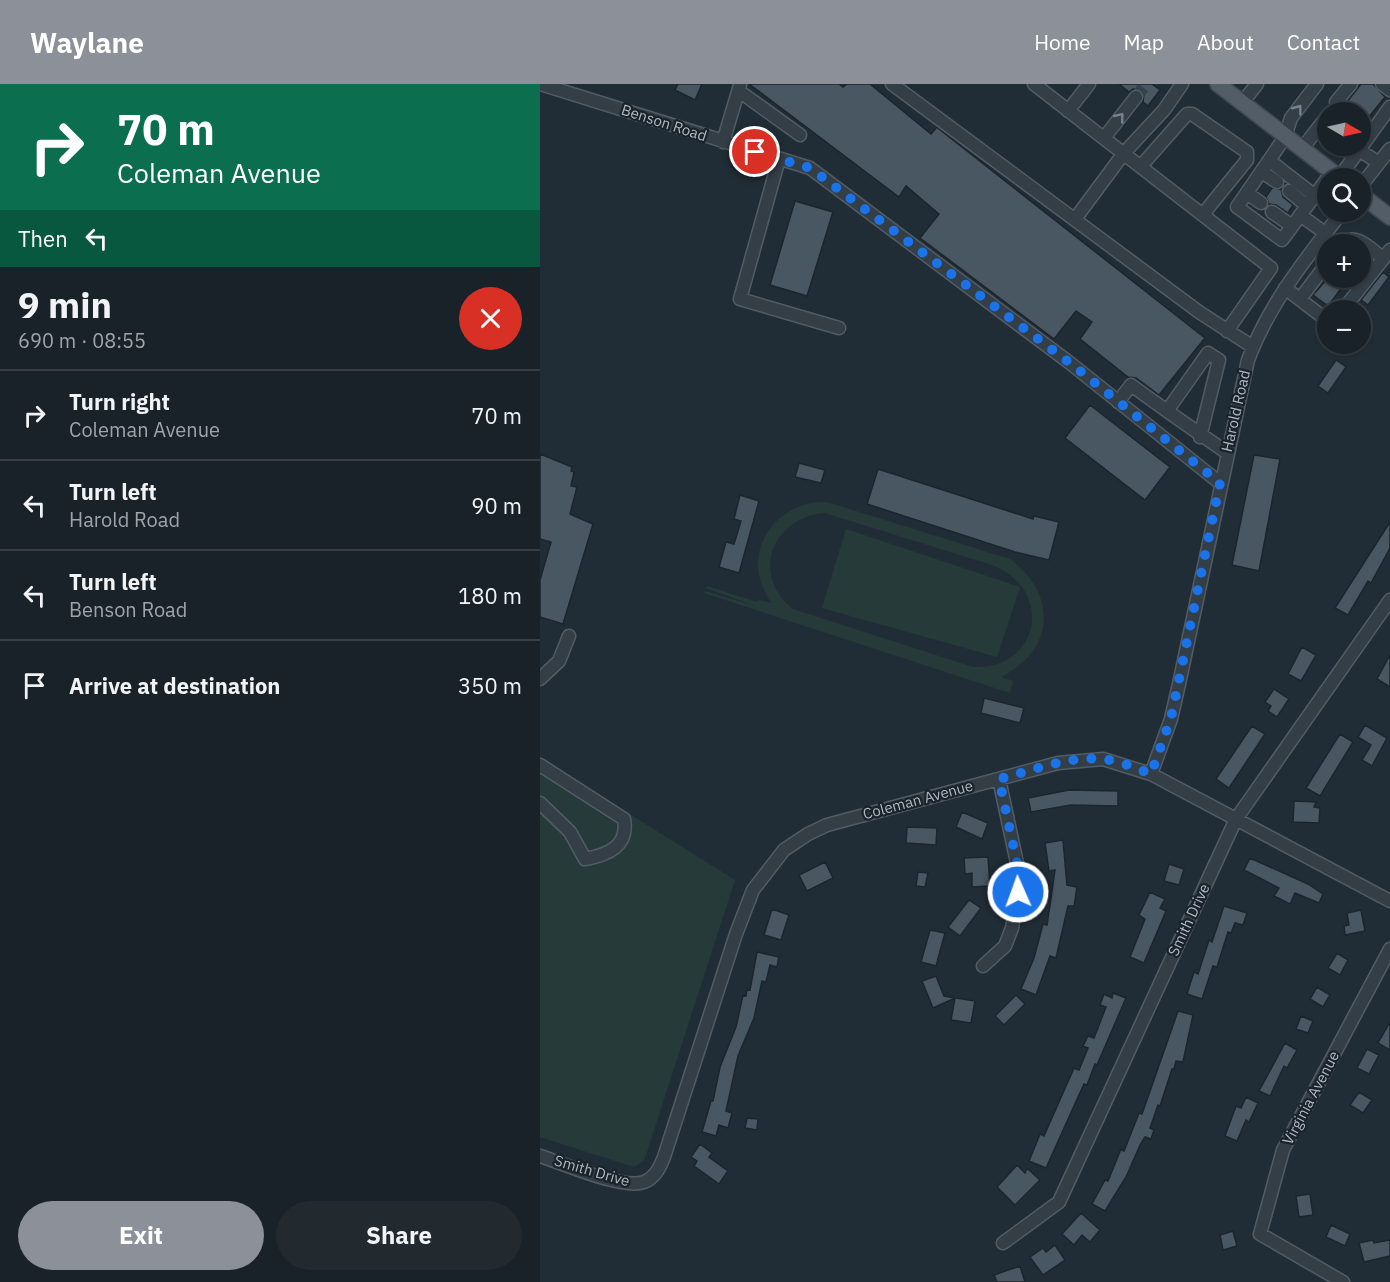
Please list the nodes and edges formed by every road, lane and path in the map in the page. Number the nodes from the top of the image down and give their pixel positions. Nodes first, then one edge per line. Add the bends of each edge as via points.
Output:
1 (540, 84) edge
2 (892, 84) edge
3 (1034, 84) edge
4 (1089, 84) edge
5 (1182, 84) edge
6 (1218, 84) edge
7 (1257, 84) edge
8 (1317, 84) edge
9 (1351, 84) edge
10 (1382, 84) edge
11 (740, 88) edge
12 (1390, 90) edge
13 (1136, 97) tunnel mouth
14 (1337, 102) edge
15 (1242, 103) junction
16 (1390, 107) edge
17 (1068, 111) junction
18 (1317, 129) edge
19 (1371, 133) edge
20 (800, 135) dead end
21 (1285, 136) junction
22 (1104, 138) junction
23 (723, 142) junction
24 (1302, 149) junction
25 (1390, 149) edge
26 (1124, 153) junction
27 (1354, 156) edge
28 (1368, 156) edge
29 (779, 159) junction
30 (1379, 163) junction
31 (1141, 166) junction
32 (1241, 168) junction
33 (1327, 168) edge
34 (1344, 168) edge
35 (1262, 171) junction
36 (1371, 174) edge
37 (1277, 182) dead end
38 (1289, 191) dead end
39 (1247, 193) junction
40 (1317, 195) edge
41 (1371, 202) edge
42 (1261, 203) dead end
43 (1307, 205) junction
44 (1272, 212) dead end
45 (1204, 213) junction
46 (1390, 217) edge
47 (1075, 219) junction
48 (1334, 222) edge
49 (1292, 226) junction
50 (1325, 233) junction
51 (1371, 246) edge
52 (1387, 254) edge
53 (1317, 277) edge
54 (1285, 288) junction
55 (1300, 299) junction
56 (1350, 300) edge
57 (1317, 312) edge
58 (839, 328) dead end
59 (1227, 331) junction
60 (1253, 347) junction
61 (1118, 402) junction
62 (1167, 411) junction
63 (1200, 437) junction
64 (1226, 452) junction
65 (1220, 483) junction
66 (1390, 600) edge
67 (569, 636) dead end
68 (540, 679) edge
69 (540, 765) edge
70 (1151, 774) junction
71 (999, 779) junction
72 (540, 803) edge
73 (1236, 819) junction
74 (1390, 901) edge
75 (1390, 949) edge
76 (983, 966) dead end
77 (540, 1156) edge
78 (644, 1182) joint
79 (1003, 1243) dead end
80 (1343, 1282) edge

1 - 23 street, Benson Road
2 - 47 street
3 - 17 street
4 - 17 street
5 - 26 street
6 - 15 main road
7 - 15 street
21 -> 8 street via 1291,118
9 - 14 street
10 - 12 street
11 - 20 street
11 - 23 street
22 -> 13 street
15 - 21 main road
16 - 19 street
17 - 22 street
18 - 24 street
21 - 24 main road
21 - 35 street
22 - 26 street
23 - 29 street, Benson Road
24 - 33 main road
25 - 30 street
26 - 31 street
26 - 47 street
27 - 34 street
28 - 30 street
29 - 58 street via 740,299
29 - 61 street, Benson Road via 810,168
30 - 36 street
31 - 32 street via 1187,114 1192,114 1247,152
31 - 45 street
32 - 35 street
32 - 45 street
35 - 37 street
35 - 39 street
35 - 43 street
38 - 43 street
39 - 42 street
39 - 49 street via 1237,207 1282,240
40 - 43 street
41 - 46 main road
43 - 49 street
43 - 50 street
44 - 49 street
45 - 59 street via 1271,268
47 - 59 street
48 - 50 street, Harold Road
50 - 54 street, Harold Road
51 - 52 street
52 - 56 street
53 - 55 street
54 - 55 street
54 - 60 street, Harold Road
55 - 57 street
59 - 60 street
60 - 64 street, Harold Road
61 - 62 street via 1131,385
61 - 65 street, Benson Road
62 - 63 street
62 - 63 street via 1208,353 1219,360
63 - 64 street
64 - 65 street, Harold Road
65 - 70 street, Harold Road via 1171,718
66 - 73 street, Smith Drive
67 - 68 street via 559,661
69 - 72 street via 624,819 627,832 619,846 605,855 585,859 570,832
70 - 71 street, Coleman Avenue via 1114,761 1090,759
70 - 73 street, Coleman Avenue
71 - 76 street via 1017,863 1018,892 1005,946
71 - 78 street, Coleman Avenue via 827,825 793,843 774,860 753,890 743,915 664,1157 656,1173
73 - 74 street, Coleman Avenue
73 - 79 street, Smith Drive via 1059,1202
75 - 80 street, Virginia Avenue via 1283,1150 1260,1234
77 - 78 street, Smith Drive via 615,1180

